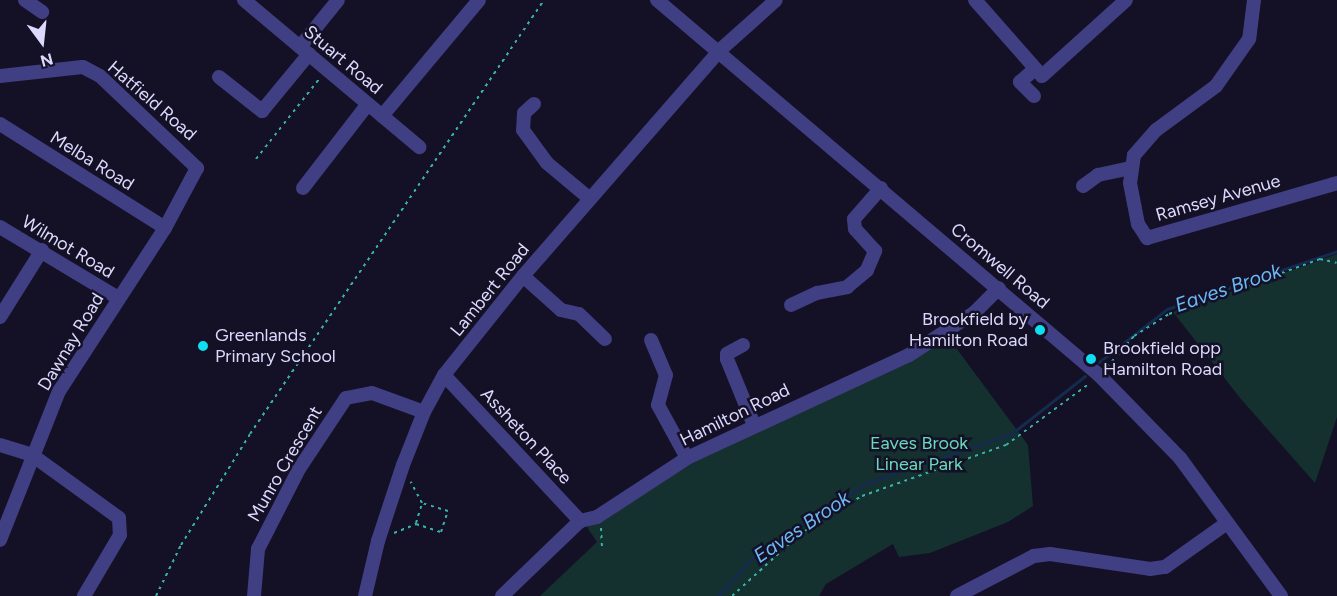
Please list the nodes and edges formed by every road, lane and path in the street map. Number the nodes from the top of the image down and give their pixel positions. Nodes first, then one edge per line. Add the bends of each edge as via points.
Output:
1 (25, 0) edge
2 (244, 0) edge
3 (338, 0) edge
4 (479, 0) edge
5 (544, 0) edge
6 (657, 0) edge
7 (776, 0) edge
8 (975, 0) edge
9 (1126, 0) edge
10 (1254, 0) edge
11 (42, 12) dead end
12 (304, 50) junction
13 (719, 51) junction
14 (327, 69) junction
15 (1035, 69) junction
16 (0, 76) edge
17 (219, 78) dead end
18 (1034, 96) dead end
19 (368, 104) junction
20 (534, 104) dead end
21 (382, 116) junction
22 (0, 124) edge
23 (419, 147) dead end
24 (255, 159) dead end
25 (1131, 168) junction
26 (196, 174) joint
27 (1337, 183) edge
28 (1083, 186) dead end
29 (303, 188) dead end
30 (881, 188) junction
31 (590, 200) junction
32 (0, 227) edge
33 (165, 228) junction
34 (42, 250) junction
35 (1337, 263) edge
36 (523, 276) junction
37 (999, 288) junction
38 (118, 298) junction
39 (791, 305) dead end
40 (0, 317) edge
41 (605, 339) dead end
42 (651, 340) dead end
43 (743, 345) dead end
44 (444, 375) junction
45 (1100, 376) junction
46 (424, 412) junction
47 (754, 425) junction
48 (0, 445) edge
49 (32, 456) junction
50 (687, 458) junction
51 (403, 467) junction
52 (422, 503) junction
53 (597, 517) junction
54 (580, 521) junction
55 (1227, 523) junction
56 (416, 524) junction
57 (0, 540) edge
58 (378, 541) junction
59 (602, 549) dead end
60 (84, 596) edge
61 (156, 596) edge
62 (254, 596) edge
63 (365, 596) edge
64 (501, 596) edge
65 (732, 596) edge
66 (957, 596) edge
67 (1281, 596) edge

1 - 11 street
2 - 12 street, Stuart Road
3 - 12 street
4 - 21 street
5 - 61 path via 250,434 181,545
6 - 13 street, Cromwell Road
7 - 13 street, Lambert Road
8 - 15 street
9 - 15 street via 1042,76
10 - 25 street via 1249,39 1216,86 1156,130 1134,155
12 - 14 street, Stuart Road
12 - 17 street via 262,111
13 - 30 street, Cromwell Road
13 - 31 street, Lambert Road
14 - 19 street, Stuart Road
14 - 24 path
15 - 18 street via 1020,82
16 - 26 street, Hatfield Road via 83,67 100,76 195,162
19 - 21 street, Stuart Road
19 - 29 street
20 - 31 street via 524,113 523,130 547,163
21 - 23 street, Stuart Road
22 - 33 street, Melba Road
25 - 27 street, Ramsey Avenue via 1138,224 1147,238
25 - 28 street via 1098,175
26 - 33 street, Dawnay Road
30 - 37 street, Cromwell Road
30 - 39 street via 854,219 855,229 874,251 867,270 847,287 817,293
31 - 36 street, Lambert Road
32 - 34 street, Wilmot Road
33 - 38 street, Dawnay Road
34 - 38 street, Wilmot Road
34 - 40 street
35 - 45 path via 1320,259 1169,314 1134,336
36 - 41 street via 561,310 579,314
36 - 44 street, Lambert Road
37 - 45 street, Cromwell Road
37 - 47 street, Hamilton Road via 974,313 909,355
38 - 49 street, Dawnay Road via 59,391
42 - 50 street via 666,375 658,405
43 - 47 street via 727,354 727,359
44 - 46 street, Lambert Road
44 - 54 street, Assheton Place
45 - 55 street, Cromwell Road via 1180,458
45 - 65 path via 1006,445 862,496 824,518 799,535
46 - 51 street, Lambert Road
46 - 62 street, Munro Crescent via 372,393 346,398 299,469 258,549
47 - 50 street, Hamilton Road
48 - 49 street
49 - 57 street, Dawnay Road
49 - 60 street via 119,518 120,535
50 - 53 street, Hamilton Road
51 - 52 path
51 - 58 street, Lambert Road
52 - 56 path
52 - 56 path via 448,511 441,532
53 - 54 street, Hamilton Road
53 - 59 path
54 - 64 street
55 - 66 street via 1165,567 1150,569 1042,555
55 - 67 street, Cromwell Road
56 - 58 path
58 - 63 street, Lambert Road

